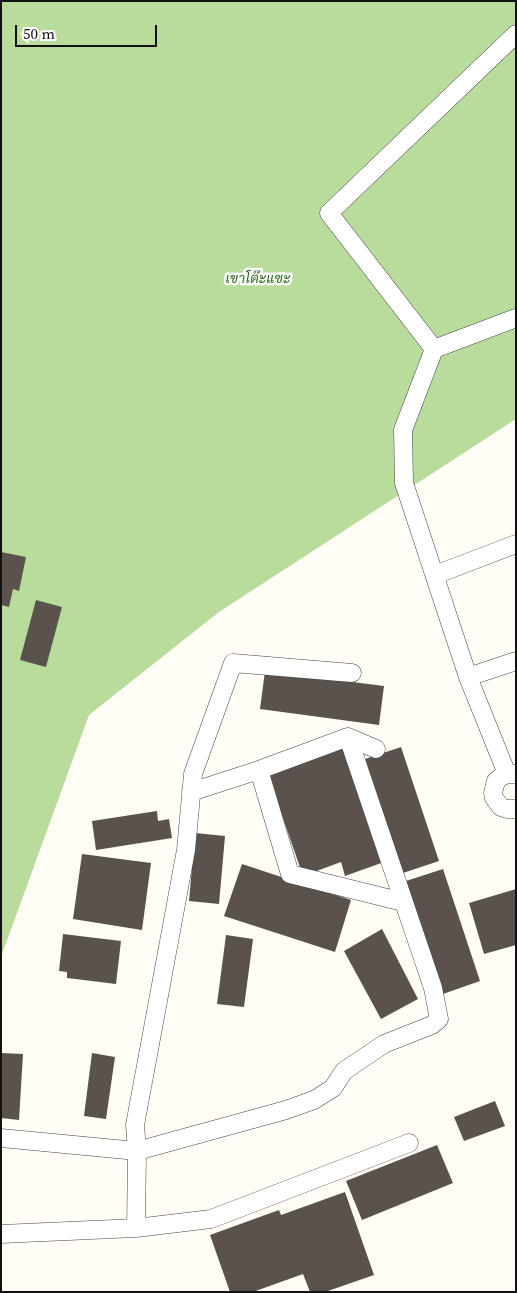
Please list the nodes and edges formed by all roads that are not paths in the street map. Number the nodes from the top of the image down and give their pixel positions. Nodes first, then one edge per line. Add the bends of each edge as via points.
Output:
1 (516, 34) edge
2 (516, 318) edge
3 (434, 348) junction
4 (516, 544) edge
5 (435, 575) junction
6 (516, 661) edge
7 (352, 673) dead end
8 (468, 677) junction
9 (348, 737) junction
10 (376, 749) dead end
11 (259, 770) junction
12 (511, 774) edge
13 (191, 792) junction
14 (515, 811) edge
15 (404, 902) junction
16 (1, 1138) edge
17 (409, 1143) dead end
18 (137, 1151) junction
19 (136, 1228) junction
20 (1, 1234) edge

1 - 3 street via 329,213
2 - 3 street
3 - 5 street via 403,430 404,483
4 - 5 street
5 - 8 street
6 - 8 street
7 - 13 street via 233,663 193,774
8 - 12 street
9 - 10 street
9 - 11 street
9 - 15 street
11 - 13 street
11 - 15 street via 290,874
12 - 14 street via 496,781 493,793 502,807
13 - 18 street via 186,850 135,1125
15 - 18 street via 432,988 438,1019 432,1025 384,1044 344,1071 333,1088 314,1100
16 - 18 street
17 - 19 street via 211,1219
18 - 19 street
19 - 20 street

